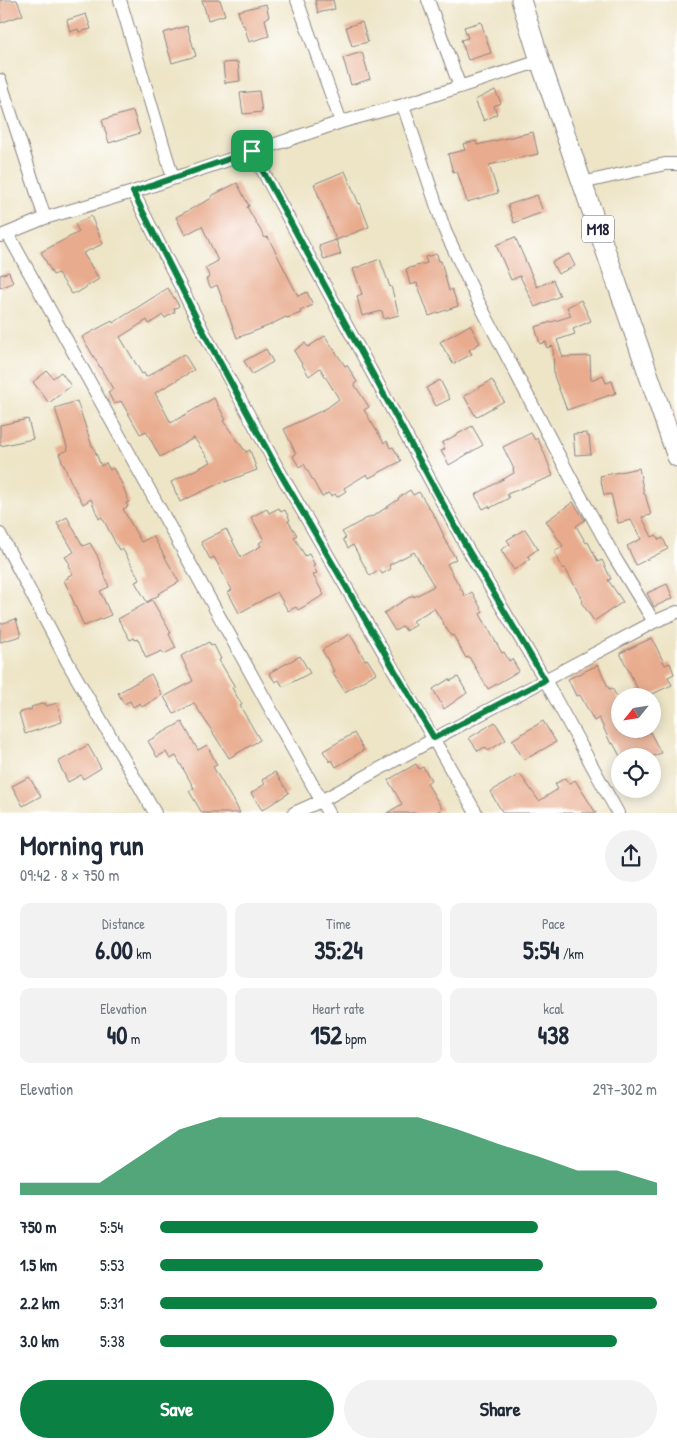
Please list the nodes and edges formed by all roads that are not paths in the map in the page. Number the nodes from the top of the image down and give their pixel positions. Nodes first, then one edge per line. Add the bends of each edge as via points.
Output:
1 (120, 0) edge
2 (296, 0) edge
3 (428, 0) edge
4 (521, 0) edge
5 (540, 61) junction
6 (0, 80) edge
7 (460, 87) junction
8 (403, 105) junction
9 (341, 122) junction
10 (252, 151) junction
11 (677, 164) edge
12 (173, 178) junction
13 (582, 183) junction
14 (133, 192) junction
15 (45, 218) junction
16 (4, 235) edge
17 (677, 458) edge
18 (0, 534) edge
19 (677, 612) edge
20 (654, 622) junction
21 (545, 680) junction
22 (434, 738) junction
23 (321, 801) junction
24 (156, 813) edge
25 (294, 813) edge
26 (328, 813) edge
27 (476, 813) edge
28 (618, 813) edge

1 - 12 street
2 - 9 street
3 - 7 street
4 - 5 main road, M18
5 - 7 street
5 - 13 main road, M18
6 - 15 street
7 - 8 street
8 - 9 street
8 - 20 street via 445,231 479,303 575,486
9 - 10 street
10 - 12 street
10 - 21 street via 467,548
11 - 13 street
12 - 14 street
13 - 17 main road, M18
14 - 15 street
14 - 22 street via 277,468
15 - 16 street
16 - 23 street
18 - 24 street via 68,663
19 - 20 street
20 - 21 street
21 - 22 street
21 - 28 street
22 - 23 street
22 - 27 street
23 - 25 street
23 - 26 street

